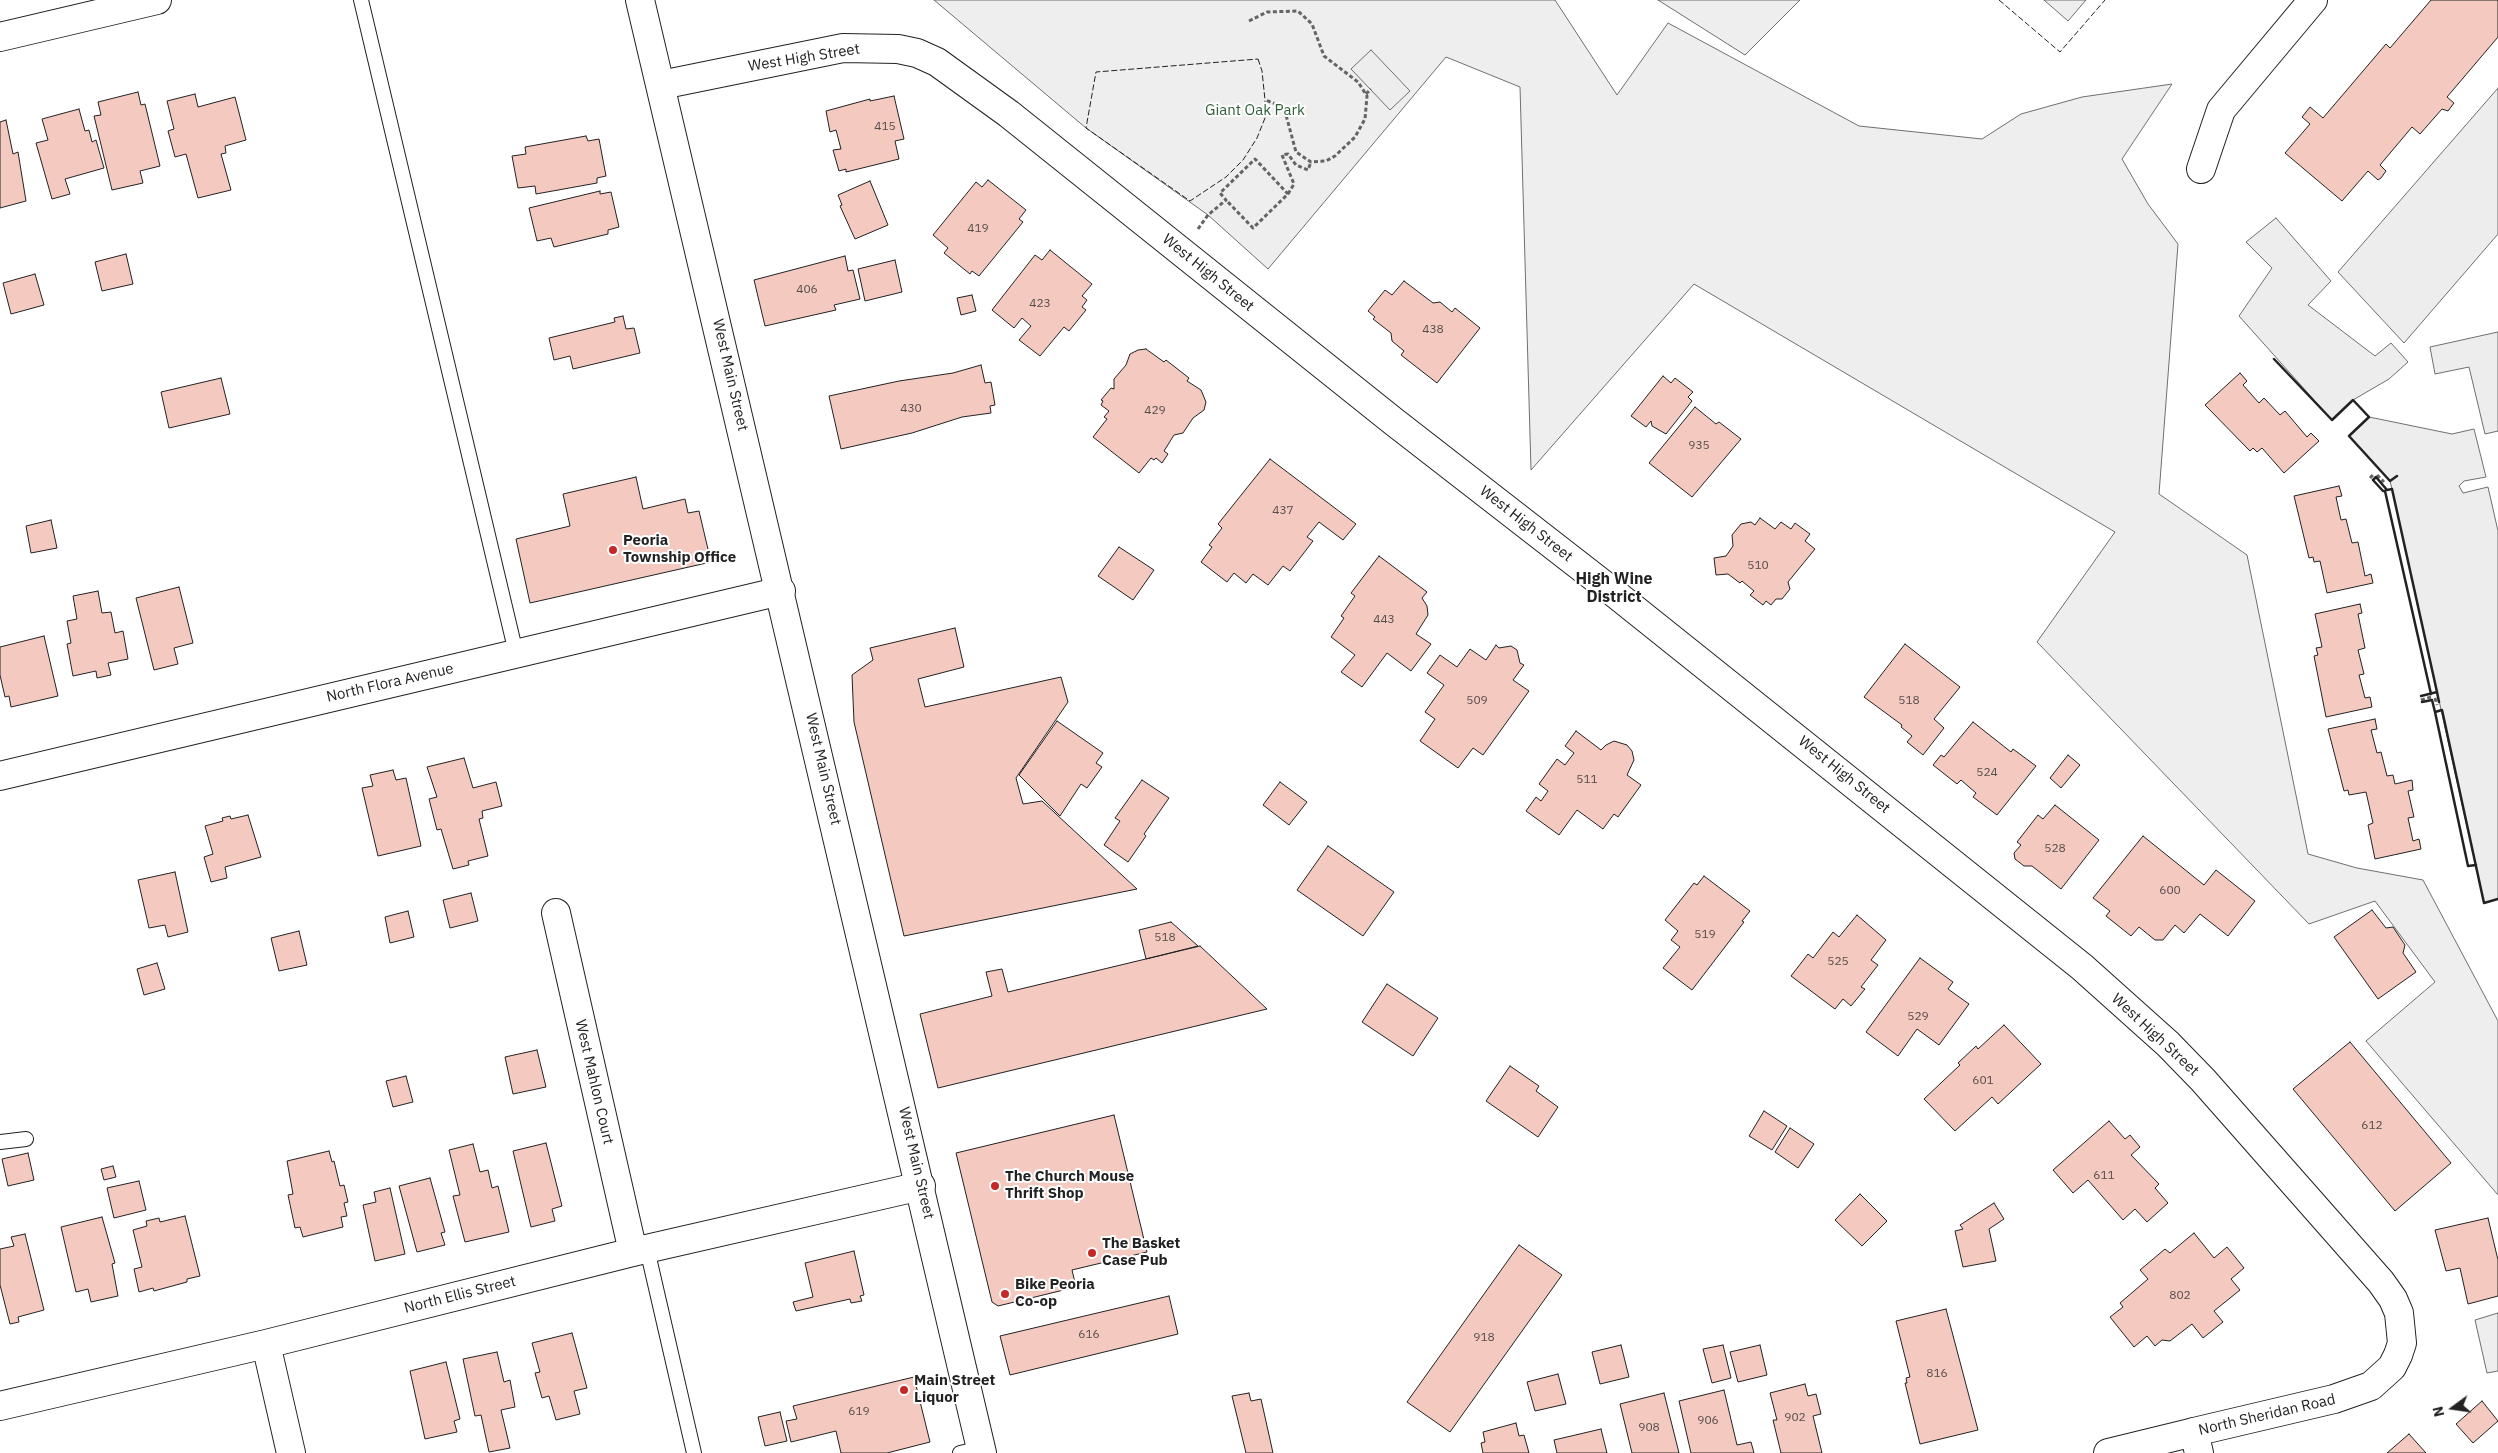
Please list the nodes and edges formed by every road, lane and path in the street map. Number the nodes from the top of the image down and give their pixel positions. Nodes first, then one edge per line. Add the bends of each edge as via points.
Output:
1 (157, 0) edge
2 (361, 0) edge
3 (640, 0) edge
4 (2313, 0) edge
5 (1249, 21) dead end
6 (0, 37) edge
7 (661, 86) junction
8 (1371, 89) dead end
9 (1366, 94) junction
10 (1265, 100) dead end
11 (1311, 162) junction
12 (2200, 169) dead end
13 (1288, 194) junction
14 (1226, 200) junction
15 (1206, 218) dead end
16 (2377, 475) dead end
17 (2384, 482) dead end
18 (781, 591) junction
19 (516, 654) junction
20 (2421, 700) dead end
21 (2437, 705) dead end
22 (0, 776) edge
23 (556, 913) dead end
24 (26, 1139) dead end
25 (0, 1142) edge
26 (921, 1186) junction
27 (640, 1251) junction
28 (2402, 1342) joint
29 (266, 1344) junction
30 (0, 1406) edge
31 (2196, 1443) edge
32 (975, 1451) edge
33 (291, 1453) edge
34 (694, 1453) edge
35 (2108, 1453) edge

1 - 6 street
2 - 19 lane
3 - 7 street, West Main Street
4 - 12 street via 2221,110
5 - 9 path via 1267,12 1298,11 1312,24 1324,56 1358,82
7 - 18 street, West Main Street
7 - 28 street, West High Street via 814,53 876,47 917,53 960,78 1736,689 2082,967 2203,1080 2380,1282 2399,1313
8 - 9 path
9 - 11 path via 1365,119 1355,137 1335,156 1326,161
10 - 11 path via 1280,105 1296,152
11 - 13 path via 1308,170 1296,165 1288,154 1282,155 1294,184
13 - 14 path via 1252,228
13 - 14 path via 1255,158 1220,193
14 - 15 path
16 - 17 path
18 - 19 street, North Flora Avenue
18 - 26 street, West Main Street
19 - 22 street, North Flora Avenue
20 - 21 path via 2433,698
23 - 27 street, West Mahlon Court
24 - 25 lane
26 - 27 street, North Ellis Street
26 - 32 street, West Main Street
27 - 29 street, North Ellis Street
27 - 34 lane
28 - 31 street, North Sheridan Road via 2392,1368 2371,1386
29 - 30 street, North Ellis Street
29 - 33 street
31 - 35 street, North Sheridan Road

